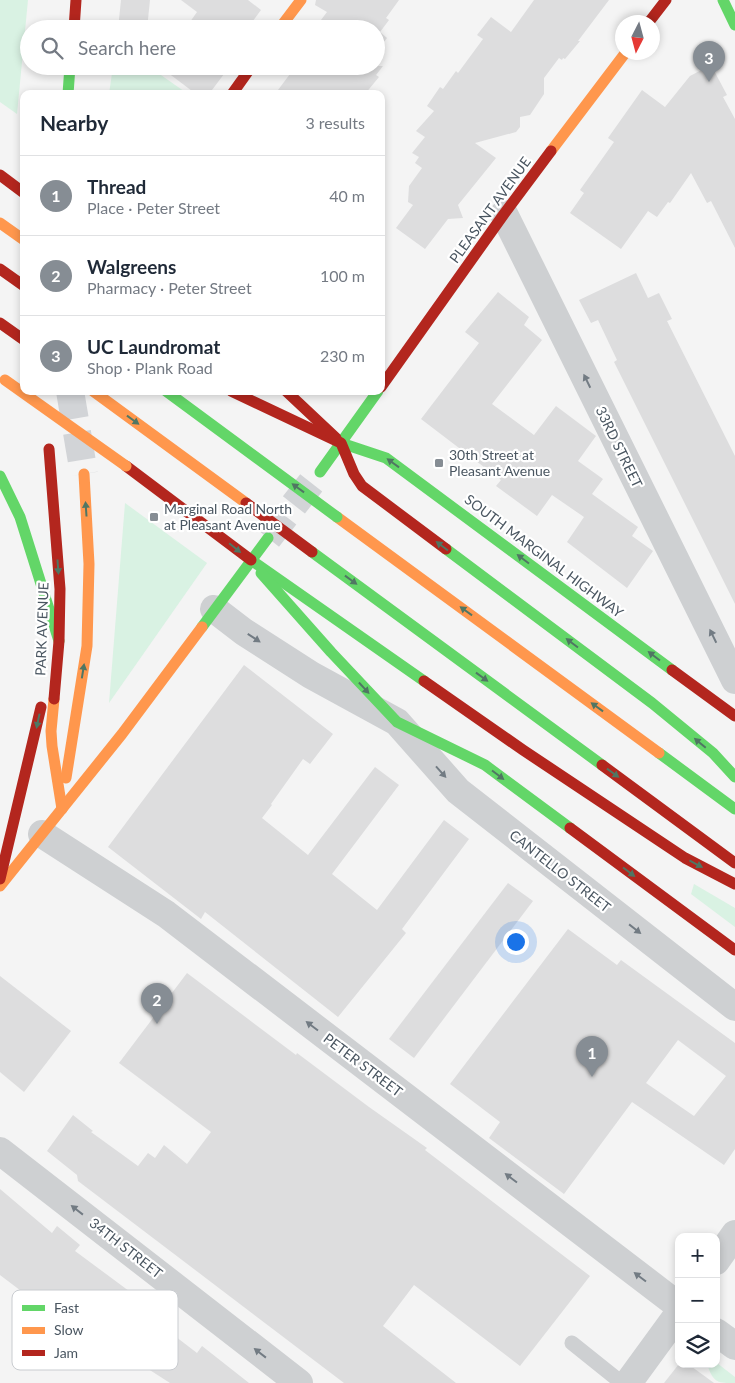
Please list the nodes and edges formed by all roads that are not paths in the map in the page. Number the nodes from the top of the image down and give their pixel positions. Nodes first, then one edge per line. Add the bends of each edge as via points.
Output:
1 (76, 0) edge
2 (300, 0) edge
3 (666, 0) edge
4 (723, 0) edge
5 (654, 15) edge
6 (75, 20) edge
7 (286, 20) edge
8 (735, 25) edge
9 (620, 60) edge
10 (69, 75) edge
11 (246, 75) edge
12 (68, 90) edge
13 (235, 90) edge
14 (3, 177) edge
15 (20, 190) edge
16 (504, 214) junction
17 (0, 223) edge
18 (20, 237) edge
19 (0, 269) edge
20 (20, 283) edge
21 (0, 323) edge
22 (20, 337) edge
23 (2, 377) edge
24 (385, 381) edge
25 (20, 390) edge
26 (27, 395) edge
27 (98, 395) edge
28 (171, 395) edge
29 (240, 395) edge
30 (290, 395) edge
31 (375, 395) edge
32 (341, 442) junction
33 (49, 449) dead end
34 (320, 472) tunnel mouth
35 (84, 474) tunnel mouth
36 (0, 476) edge
37 (268, 538) tunnel mouth
38 (251, 560) junction
39 (214, 610) junction
40 (59, 640) junction
41 (735, 680) edge
42 (735, 716) edge
43 (396, 722) junction
44 (735, 777) edge
45 (62, 809) junction
46 (735, 809) edge
47 (42, 834) junction
48 (735, 863) edge
49 (0, 880) edge
50 (735, 884) edge
51 (0, 886) edge
52 (735, 950) edge
53 (735, 1007) edge
54 (0, 1151) edge
55 (735, 1234) edge
56 (720, 1255) edge
57 (675, 1303) edge
58 (675, 1318) edge
59 (720, 1335) edge
60 (572, 1343) dead end
61 (735, 1346) edge
62 (299, 1383) edge
63 (622, 1383) edge
64 (628, 1383) edge

1 - 6 main road
2 - 7 main road
3 - 5 main road
4 - 8 main road
9 - 16 main road, PLEASANT AVENUE
10 - 12 main road
11 - 13 main road
14 - 15 main road
16 - 24 main road, PLEASANT AVENUE
41 -> 16 street, 33RD STREET
17 - 18 main road
19 - 20 main road
21 - 22 main road
23 -> 25 main road, bridge
26 -> 38 main road, bridge
27 -> 48 main road, bridge
46 -> 28 main road, bridge
29 - 32 main road
30 - 32 main road, SOUTH MARGINAL HIGHWAY
31 - 32 main road
32 - 34 main road
42 -> 32 main road, SOUTH MARGINAL HIGHWAY via 386,458
44 -> 32 main road via 713,753 646,698 362,486
33 -> 40 main road, PARK AVENUE via 60,589
45 -> 35 main road via 87,646 89,564
36 - 40 main road via 20,518
37 - 38 main road
38 - 39 main road
38 -> 43 main road, CANTELLO STREET
38 -> 50 main road via 531,756 685,858
39 -> 43 street, CANTELLO STREET via 311,675
39 - 45 main road
40 - 45 main road, PARK AVENUE via 52,746
40 -> 49 main road
43 -> 52 main road, CANTELLO STREET via 485,765
43 -> 53 street, CANTELLO STREET via 458,791
45 - 47 main road
47 - 51 main road
57 -> 47 street, PETER STREET via 166,914
62 -> 54 street, 34TH STREET
55 - 56 street
58 - 64 street
59 - 61 street
60 - 63 lane

